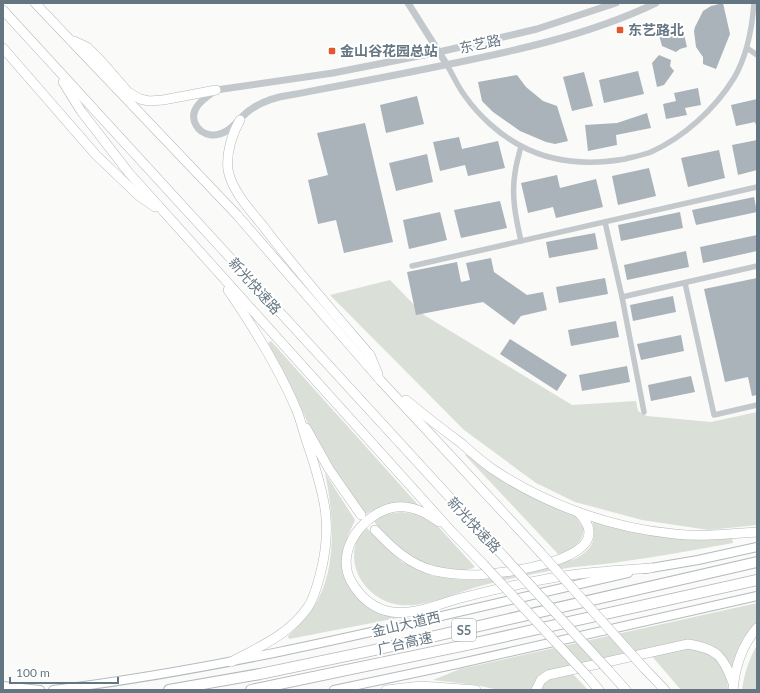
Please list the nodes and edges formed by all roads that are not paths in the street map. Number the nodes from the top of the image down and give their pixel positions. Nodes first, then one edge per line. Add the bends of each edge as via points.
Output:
1 (35, 3) edge
2 (408, 3) edge
3 (616, 3) edge
4 (656, 3) edge
5 (754, 3) edge
6 (3, 10) edge
7 (68, 38) junction
8 (3, 48) edge
9 (747, 48) junction
10 (439, 52) junction
11 (757, 55) edge
12 (49, 60) junction
13 (447, 65) junction
14 (216, 90) junction
15 (240, 120) junction
16 (521, 146) junction
17 (757, 187) edge
18 (172, 220) junction
19 (605, 222) junction
20 (521, 241) junction
21 (209, 263) junction
22 (412, 266) dead end
23 (757, 266) edge
24 (685, 282) junction
25 (622, 297) junction
26 (381, 381) junction
27 (757, 405) edge
28 (297, 412) junction
29 (644, 412) dead end
30 (578, 512) junction
31 (361, 515) dead end
32 (375, 530) dead end
33 (452, 532) junction
34 (757, 532) edge
35 (757, 547) edge
36 (757, 562) edge
37 (651, 568) junction
38 (757, 580) edge
39 (757, 596) edge
40 (757, 628) edge
41 (231, 662) junction
42 (3, 686) edge
43 (733, 687) edge
44 (420, 688) edge
45 (40, 690) edge
46 (53, 690) edge
47 (169, 690) edge
48 (251, 690) edge
49 (334, 690) edge
50 (386, 690) edge
51 (476, 690) edge
52 (536, 690) edge
53 (599, 690) edge
54 (626, 690) edge
55 (665, 690) edge

1 - 7 highway
2 - 10 street
3 - 10 street, 东艺路 via 537,29
4 - 13 street, 东艺路 via 616,21 534,45
5 - 9 street
6 - 12 highway, 新光快速路
7 - 14 highway via 87,47 128,92 140,99 163,100
7 - 26 highway via 237,215
8 - 18 highway via 96,155 140,196
9 - 11 street
9 - 16 street via 734,78 701,118 650,152 597,163 546,156
10 - 13 street
10 - 14 street, 东艺路 via 333,73
12 - 18 highway via 82,111 129,173
12 - 54 highway, 新光快速路, bridge
13 - 15 street, 东艺路 via 280,96 250,110
13 - 16 street via 465,97 485,119
14 - 15 street, 东艺路 via 201,101 194,111 194,122 198,129 210,135 220,134
15 - 26 highway via 229,150 228,169 233,184 287,257 370,355
16 - 20 street via 514,188 515,215
17 - 19 street
18 - 21 highway
19 - 20 street
19 - 25 street
20 - 22 street
21 - 28 highway via 254,329
21 - 33 highway
23 - 24 street
24 - 25 street
24 - 27 street via 714,415
25 - 29 street
26 - 30 highway via 493,469 540,497
26 - 55 highway, bridge
28 - 31 highway via 329,469
28 - 41 highway via 326,510 327,528 317,587 309,606 288,630
30 - 32 highway via 584,517 589,532 583,547 560,559 506,572 457,575 417,565 390,546
30 - 34 highway via 626,526 676,534 722,535
33 - 37 highway via 432,516 398,507 388,509 366,522 349,543 349,576 357,593 382,610 403,612 516,585 577,574
33 - 53 highway, bridge
35 - 37 main road, 金山大道西
36 - 47 highway, 广台高速 / S5 via 370,651
37 - 41 main road, 金山大道西
38 - 48 highway, 广台高速 / S5
39 - 49 main road
40 - 43 highway via 740,654
41 - 46 main road, 金山大道西 via 111,683
42 - 45 main road
43 - 52 highway via 726,663 715,652 688,644 548,675 541,680
44 - 50 highway
44 - 51 highway

